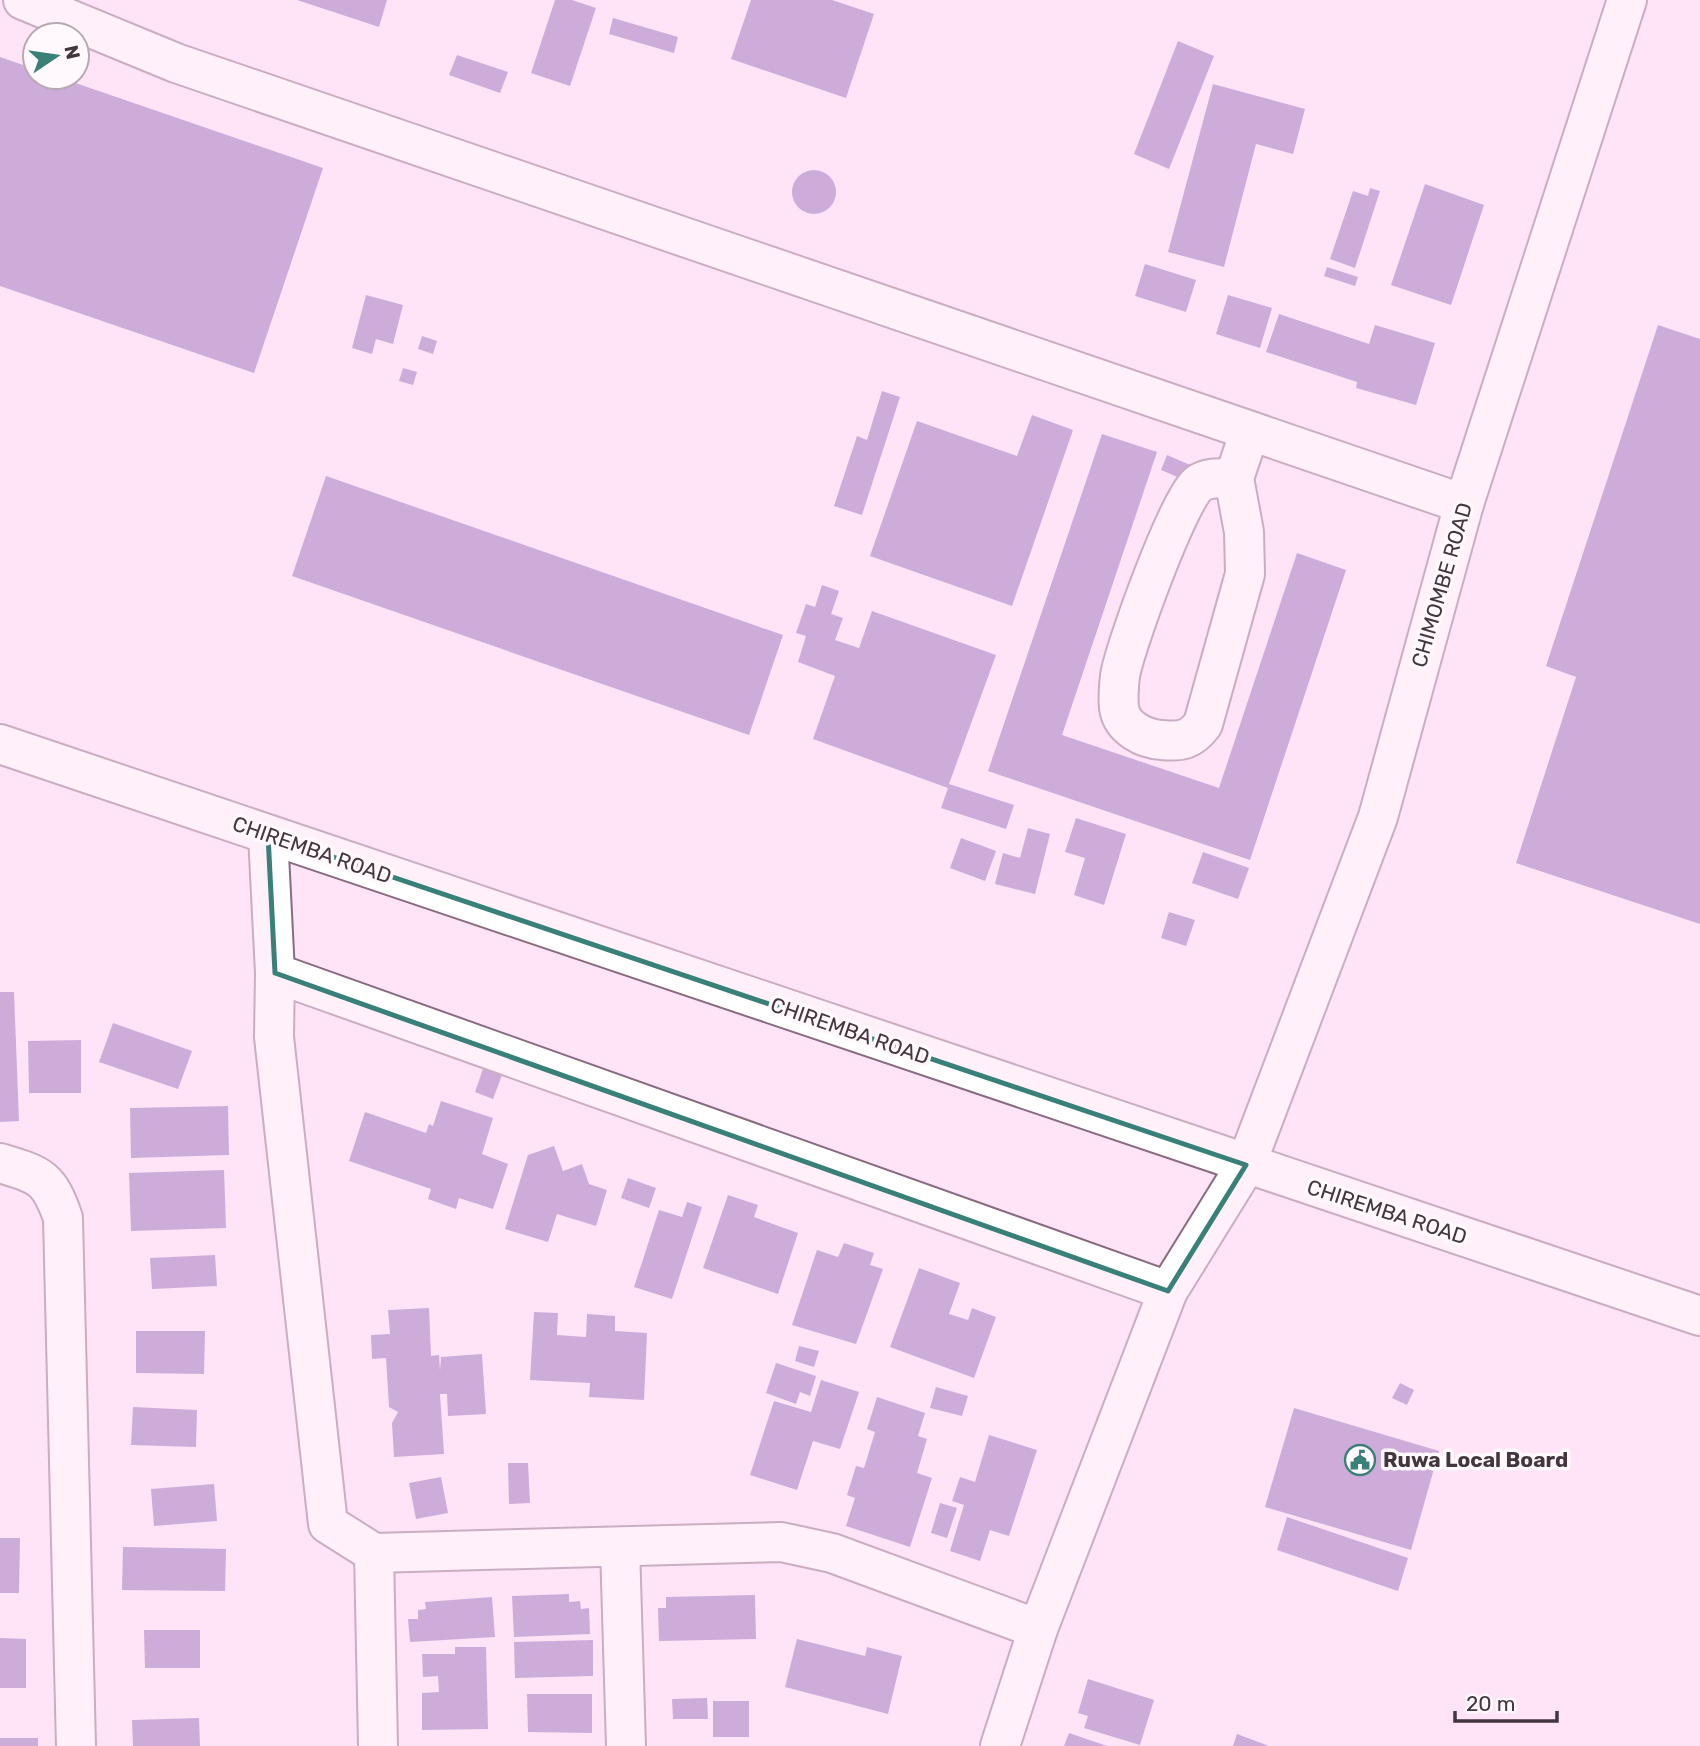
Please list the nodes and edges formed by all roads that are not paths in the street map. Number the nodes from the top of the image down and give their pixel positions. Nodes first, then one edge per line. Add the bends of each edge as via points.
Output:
1 (23, 0) edge
2 (1628, 0) edge
3 (1250, 431) junction
4 (1234, 478) junction
5 (1464, 504) junction
6 (0, 744) edge
7 (268, 835) junction
8 (275, 973) junction
9 (0, 1163) edge
10 (1246, 1165) junction
11 (1168, 1291) junction
12 (1700, 1316) edge
13 (620, 1547) junction
14 (374, 1553) junction
15 (1038, 1629) junction
16 (76, 1746) edge
17 (379, 1746) edge
18 (626, 1746) edge
19 (1000, 1746) edge

1 - 3 street via 176,63
2 - 5 street, CHIMOMBE ROAD
3 - 4 street
3 - 5 street
4 - 4 street via 1217,477 1198,484 1184,505 1165,542 1120,675 1119,710 1132,730 1152,739 1178,742 1194,736 1203,724 1245,574 1244,531
5 - 10 street, CHIMOMBE ROAD via 1378,817
6 - 7 street, CHIREMBA ROAD
7 - 8 street
7 - 10 street, CHIREMBA ROAD
8 - 11 street
8 - 14 street via 274,1037 328,1524
9 - 16 street via 35,1173 54,1191 63,1218
10 - 11 street, CHIMOMBE ROAD
10 - 12 street, CHIREMBA ROAD
11 - 15 street, CHIMOMBE ROAD
13 - 14 street
13 - 15 street via 780,1542 832,1553
13 - 18 street
14 - 17 street
15 - 19 street, CHIMOMBE ROAD

